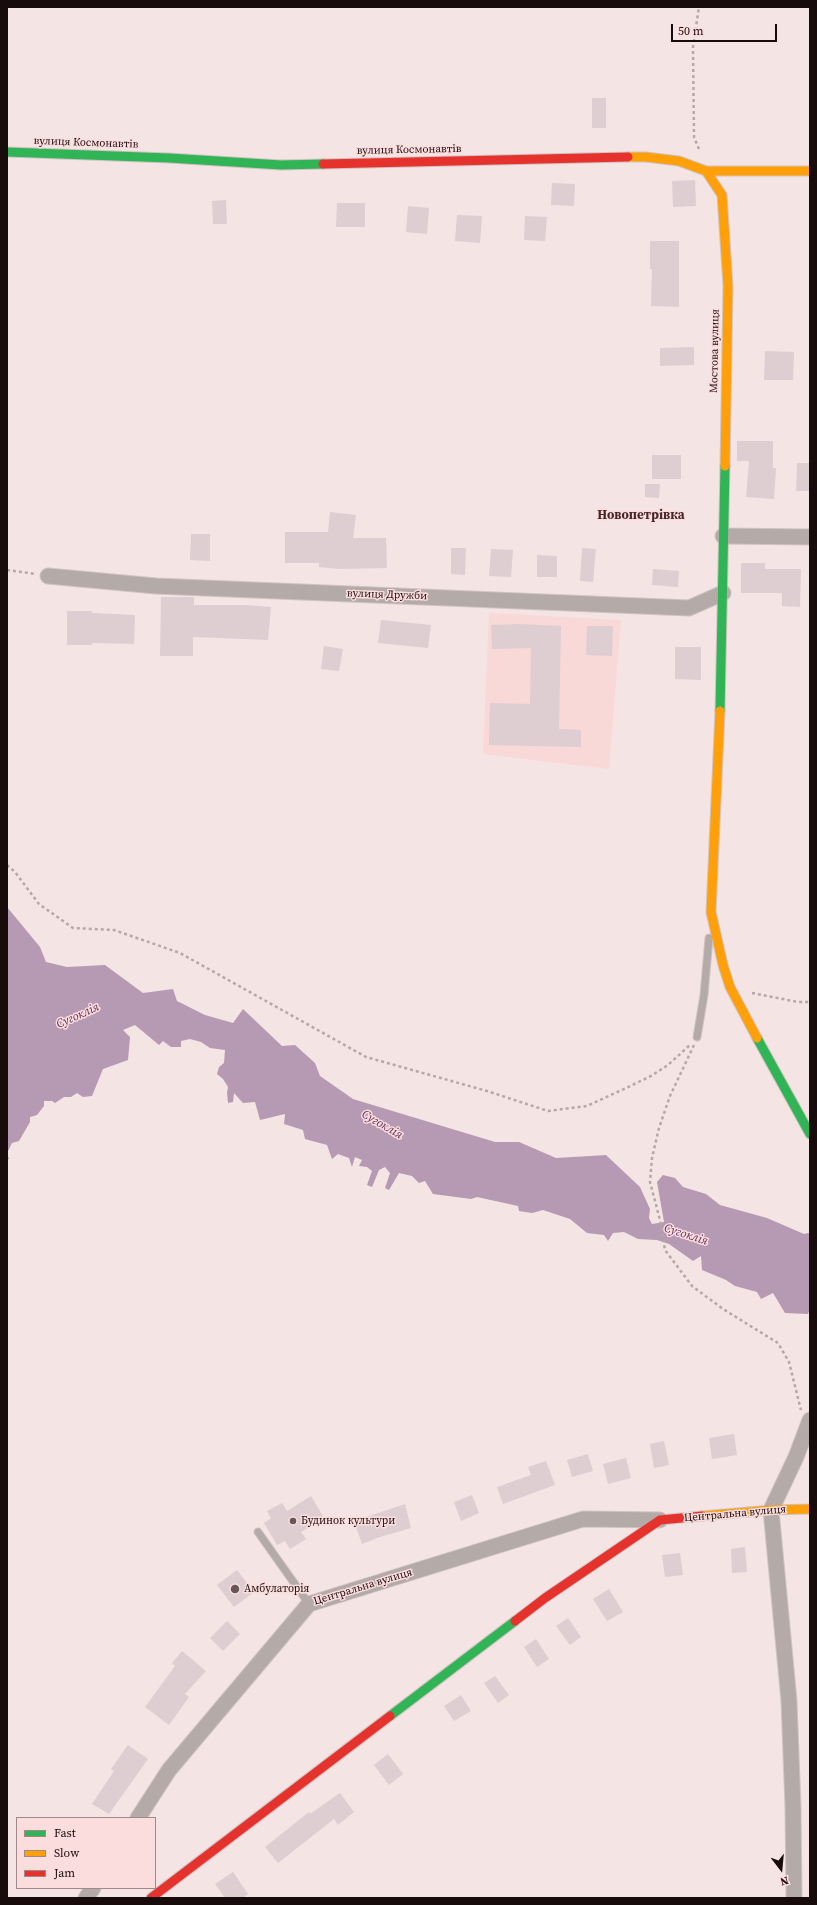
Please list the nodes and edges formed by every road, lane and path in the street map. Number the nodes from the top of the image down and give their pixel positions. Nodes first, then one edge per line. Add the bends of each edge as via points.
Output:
1 (699, 7) edge
2 (7, 152) edge
3 (706, 171) junction
4 (810, 171) edge
5 (723, 536) junction
6 (810, 537) edge
7 (7, 570) edge
8 (48, 576) joint
9 (723, 593) junction
10 (7, 865) edge
11 (711, 912) junction
12 (730, 987) junction
13 (810, 1002) edge
14 (697, 1038) junction
15 (810, 1134) edge
16 (808, 1426) edge
17 (810, 1509) edge
18 (771, 1510) junction
19 (660, 1520) junction
20 (258, 1532) dead end
21 (309, 1604) junction
22 (139, 1817) edge
23 (92, 1889) edge
24 (86, 1898) edge
25 (151, 1898) edge
26 (794, 1898) edge

1 - 3 path via 693,47 694,137
2 - 3 street, вулиця Космонавтів via 281,165 646,156 679,161
3 - 4 street, вулиця Космонавтів
3 - 5 street, Мостова вулиця via 722,195 728,286
5 - 6 street
5 - 9 street, Мостова вулиця
7 - 8 path
8 - 9 street, вулиця Дружби via 164,586 689,608
9 - 11 street, Мостова вулиця via 720,730
10 - 14 path via 39,904 73,928 114,930 180,953 366,1057 548,1111 587,1106 651,1076 686,1050
11 - 12 street, Мостова вулиця
11 - 14 lane
12 - 13 path via 798,1002
12 - 15 street, Мостова вулиця
14 - 16 path via 670,1096 652,1158 650,1182 665,1250 692,1286 723,1309 778,1343 789,1362
16 - 18 street
17 - 18 street, Центральна вулиця
18 - 19 street, Центральна вулиця
18 - 26 street via 789,1701
19 - 21 street, Центральна вулиця via 583,1519
19 - 25 street, Центральна вулиця via 545,1598
20 - 21 lane
21 - 22 street, Центральна вулиця via 169,1770
23 - 24 street

